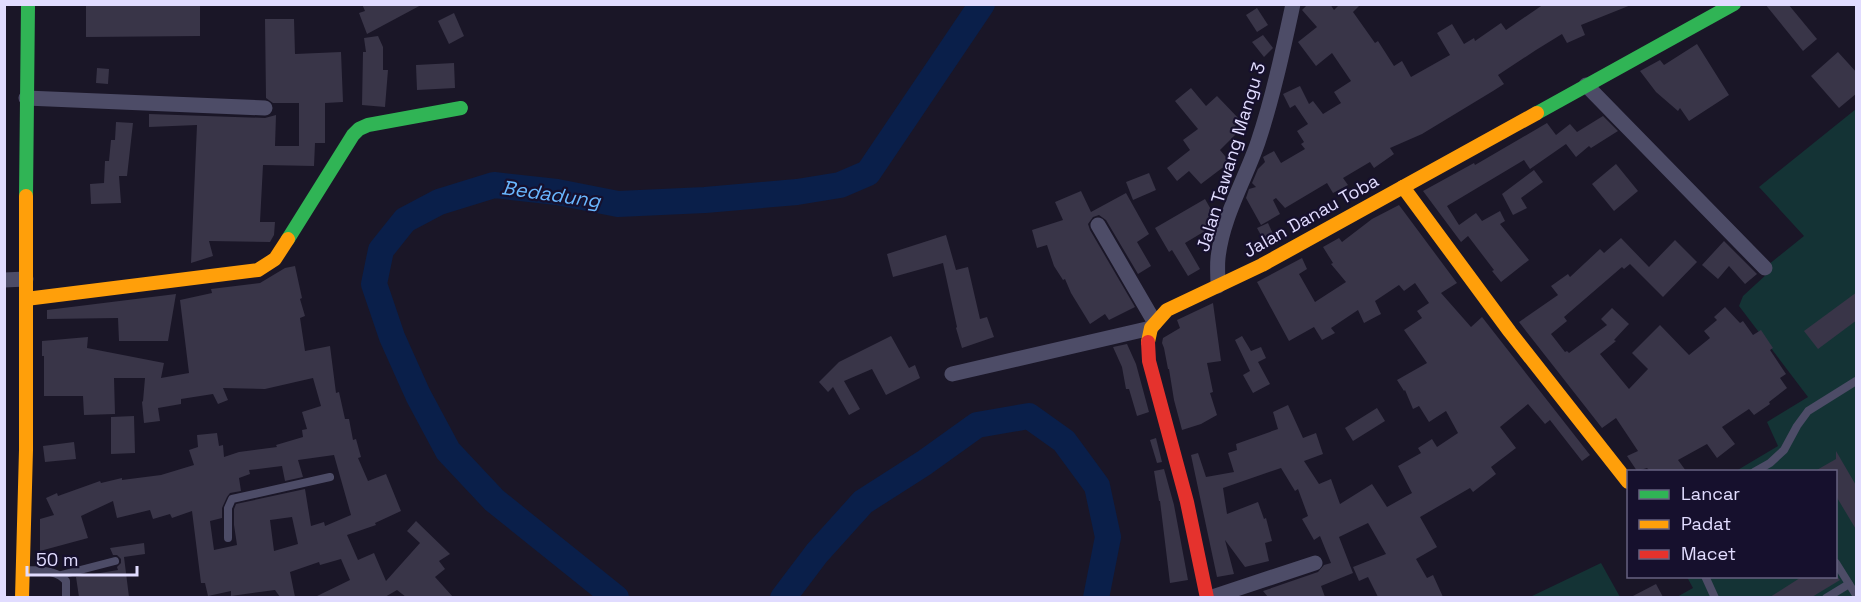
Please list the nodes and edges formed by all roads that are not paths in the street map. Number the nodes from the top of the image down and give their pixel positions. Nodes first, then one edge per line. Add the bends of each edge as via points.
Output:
1 (28, 4) edge
2 (1293, 4) edge
3 (1734, 4) edge
4 (1586, 84) junction
5 (26, 98) junction
6 (266, 108) dead end
7 (461, 108) dead end
8 (1403, 187) junction
9 (1098, 225) dead end
10 (1765, 268) dead end
11 (26, 279) junction
12 (4, 280) edge
13 (1218, 286) junction
14 (26, 299) junction
15 (1153, 325) junction
16 (952, 374) dead end
17 (1857, 381) edge
18 (1770, 463) junction
19 (1756, 470) edge
20 (1774, 470) edge
21 (330, 477) dead end
22 (1627, 479) edge
23 (228, 538) dead end
24 (115, 561) dead end
25 (1315, 562) dead end
26 (1837, 565) edge
27 (23, 570) junction
28 (61, 575) junction
29 (1706, 578) edge
30 (1849, 584) junction
31 (1857, 595) edge
32 (22, 597) edge
33 (66, 597) edge
34 (1208, 597) edge
35 (1715, 597) edge
36 (1826, 597) edge

1 - 5 main road
2 - 13 street, Jalan Tawang Mangu 3 via 1258,142 1222,239
3 - 4 main road, Jalan Danau Toba
4 - 8 main road, Jalan Danau Toba
4 - 10 street
5 - 6 street
5 - 11 main road
7 - 14 main road via 359,129 266,267
8 - 13 main road, Jalan Danau Toba
8 - 22 main road via 1510,332
9 - 15 street
11 - 12 street
11 - 14 main road
13 - 15 main road, Jalan Danau Toba via 1175,305
14 - 27 main road
15 - 16 street
15 - 34 main road via 1149,361
17 - 18 lane via 1808,411 1784,450
18 - 19 lane
18 - 20 lane
21 - 23 lane via 232,499 228,508
24 - 28 lane
25 - 34 street
26 - 30 lane
27 - 28 lane
27 - 32 main road
28 - 33 lane via 66,581
29 - 35 lane
30 - 31 lane
30 - 36 lane

